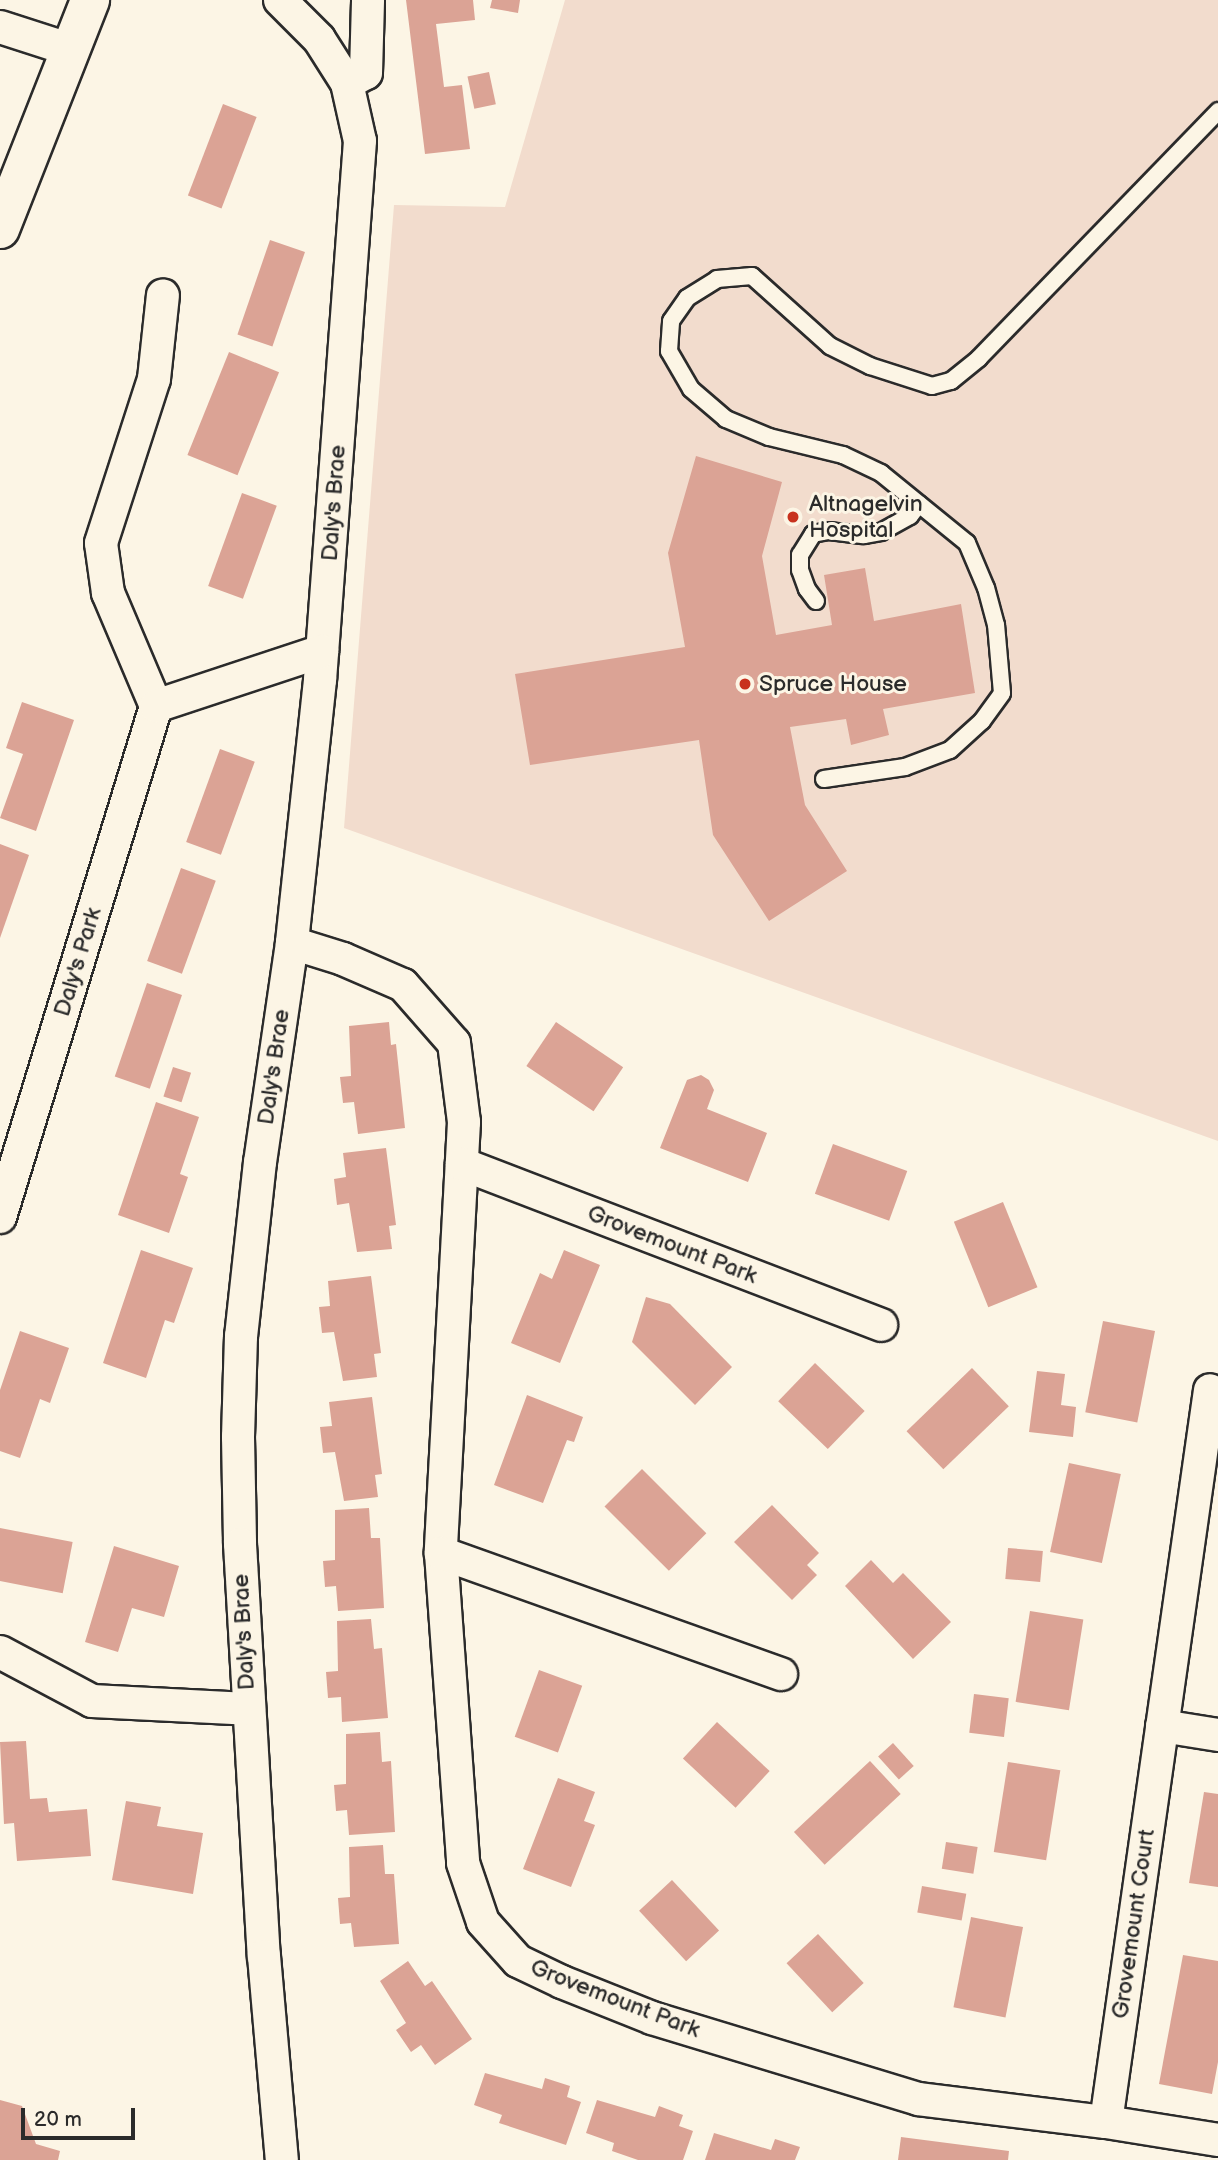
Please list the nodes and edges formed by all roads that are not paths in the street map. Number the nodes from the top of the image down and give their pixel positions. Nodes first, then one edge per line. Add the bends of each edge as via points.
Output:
1 (90, 0) edge
2 (280, 0) edge
3 (368, 0) edge
4 (0, 27) edge
5 (71, 50) junction
6 (347, 83) junction
7 (1218, 111) edge
8 (0, 229) edge
9 (163, 295) dead end
10 (919, 504) junction
11 (816, 601) dead end
12 (322, 650) junction
13 (156, 706) junction
14 (824, 779) dead end
15 (292, 943) junction
16 (462, 1164) junction
17 (0, 1217) edge
18 (881, 1325) dead end
19 (1210, 1390) dead end
20 (441, 1553) junction
21 (0, 1652) edge
22 (781, 1674) dead end
23 (248, 1709) junction
24 (1162, 1726) junction
25 (1218, 1735) edge
26 (1106, 2122) junction
27 (1218, 2140) edge
28 (282, 2160) edge

1 - 5 highway
2 - 6 street, Daly's Brae via 319,39
3 - 6 street via 366,73
4 - 5 street
5 - 8 highway
6 - 12 street, Daly's Brae via 360,141 358,197
7 - 10 lane via 979,358 951,381 932,386 870,366 830,346 752,276 717,279 687,298 671,321 669,351 691,389 726,419 769,437 843,455 881,473
9 - 13 street via 154,379 101,543 108,593
10 - 11 lane via 910,516 881,532 813,534 800,555 800,570
10 - 14 lane via 967,543 996,625 1002,693 982,721 950,750 905,767
12 - 13 street
12 - 15 street, Daly's Brae
13 - 17 street, Daly's Park
15 - 16 street, Grovemount Park via 402,985 454,1043 464,1122
15 - 23 street, Daly's Brae via 260,1162 241,1336 240,1544
16 - 18 street, Grovemount Park
16 - 20 street, Grovemount Park
19 - 24 street, Grovemount Court
20 - 22 street
20 - 26 street, Grovemount Park via 463,1863 483,1922 518,1961 652,2018 918,2099
21 - 23 street via 92,1701
23 - 28 street, Daly's Brae
24 - 25 street
24 - 26 street, Grovemount Court
26 - 27 street

